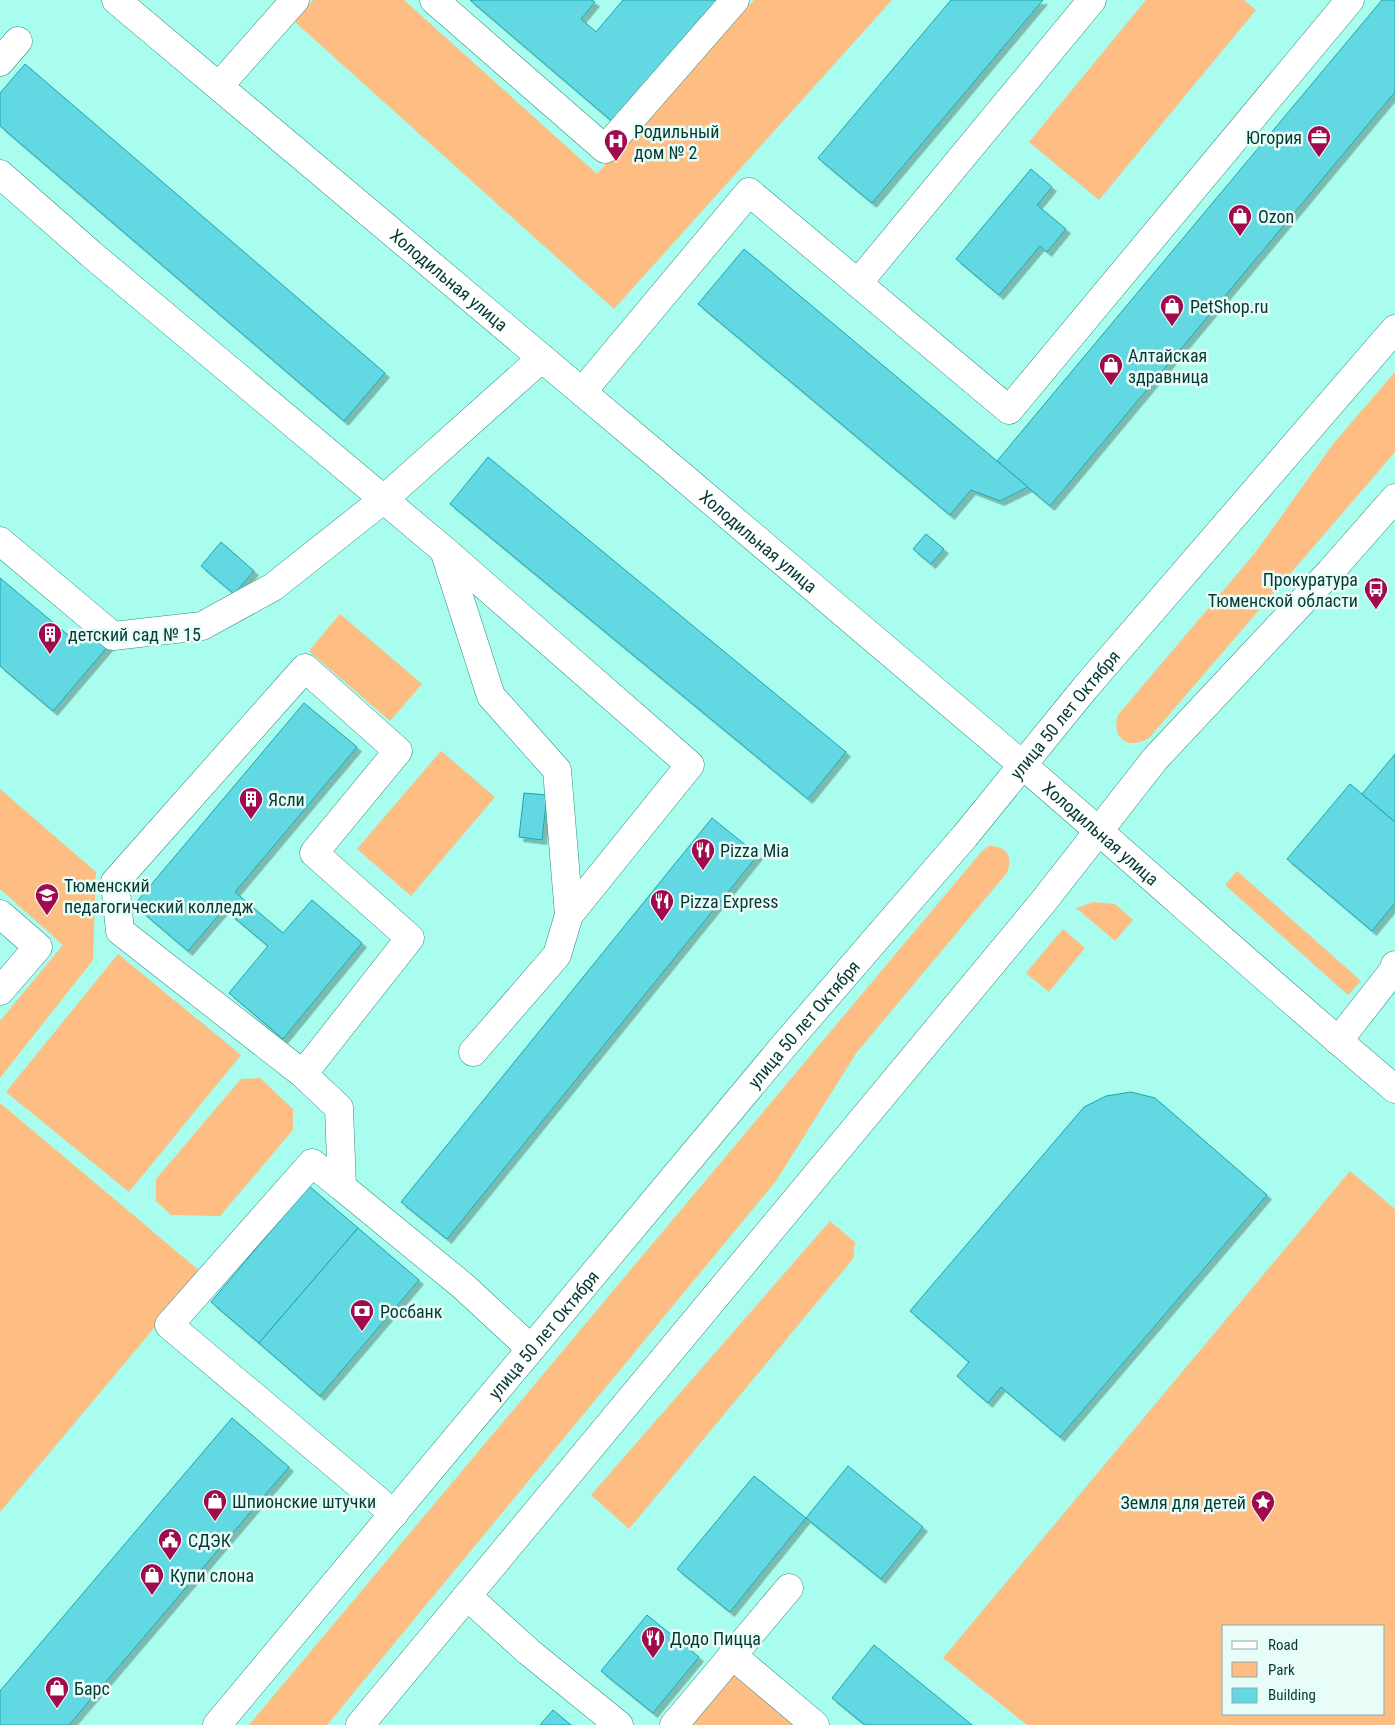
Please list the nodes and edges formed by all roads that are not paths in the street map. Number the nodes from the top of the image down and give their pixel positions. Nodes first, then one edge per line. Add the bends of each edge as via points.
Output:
1 (116, 0) edge
2 (295, 0) edge
3 (434, 0) edge
4 (735, 0) edge
5 (1092, 0) edge
6 (1339, 4) edge
7 (18, 41) dead end
8 (0, 62) edge
9 (219, 86) junction
10 (0, 174) edge
11 (858, 283) junction
12 (1395, 329) edge
13 (542, 358) junction
14 (582, 392) junction
15 (1395, 498) edge
16 (384, 499) junction
17 (0, 541) edge
18 (444, 550) junction
19 (1022, 765) junction
20 (1097, 831) junction
21 (0, 914) edge
22 (569, 915) junction
23 (1394, 969) edge
24 (0, 991) edge
25 (1338, 1041) junction
26 (473, 1052) dead end
27 (303, 1074) junction
28 (1395, 1089) edge
29 (342, 1187) junction
30 (530, 1348) junction
31 (394, 1514) junction
32 (789, 1588) dead end
33 (467, 1596) junction
34 (732, 1655) junction
35 (217, 1725) edge
36 (360, 1725) edge
37 (619, 1725) edge
38 (674, 1725) edge
39 (815, 1725) edge

1 - 9 main road, Холодильная улица
2 - 9 main road
3 - 4 main road via 605,149
5 - 11 main road
6 - 11 main road via 1009,410
7 - 8 main road
9 - 13 main road, Холодильная улица
10 - 16 main road
11 - 14 main road via 749,192
12 - 19 main road, улица 50 лет Октября
13 - 14 main road, Холодильная улица
13 - 16 main road
14 - 19 main road, Холодильная улица
15 - 20 main road via 1155,759
16 - 17 main road via 272,587 202,626 113,636
16 - 18 main road
18 - 22 main road via 491,696 557,770
18 - 22 main road via 690,765
19 - 20 main road, Холодильная улица
19 - 30 main road, улица 50 лет Октября via 966,836
20 - 25 main road, Холодильная улица
20 - 33 main road
21 - 24 main road via 38,947
22 - 26 main road via 556,955
23 - 25 main road
25 - 28 main road, Холодильная улица
27 - 27 main road via 410,938 314,853 398,751 305,668 115,882 120,931
27 - 29 main road via 339,1108
29 - 30 main road via 463,1286
29 - 31 main road via 312,1163 170,1325
30 - 31 main road, улица 50 лет Октября
31 - 35 main road, улица 50 лет Октября
32 - 34 main road
33 - 36 main road
33 - 37 main road via 529,1652
34 - 38 main road
34 - 39 main road

